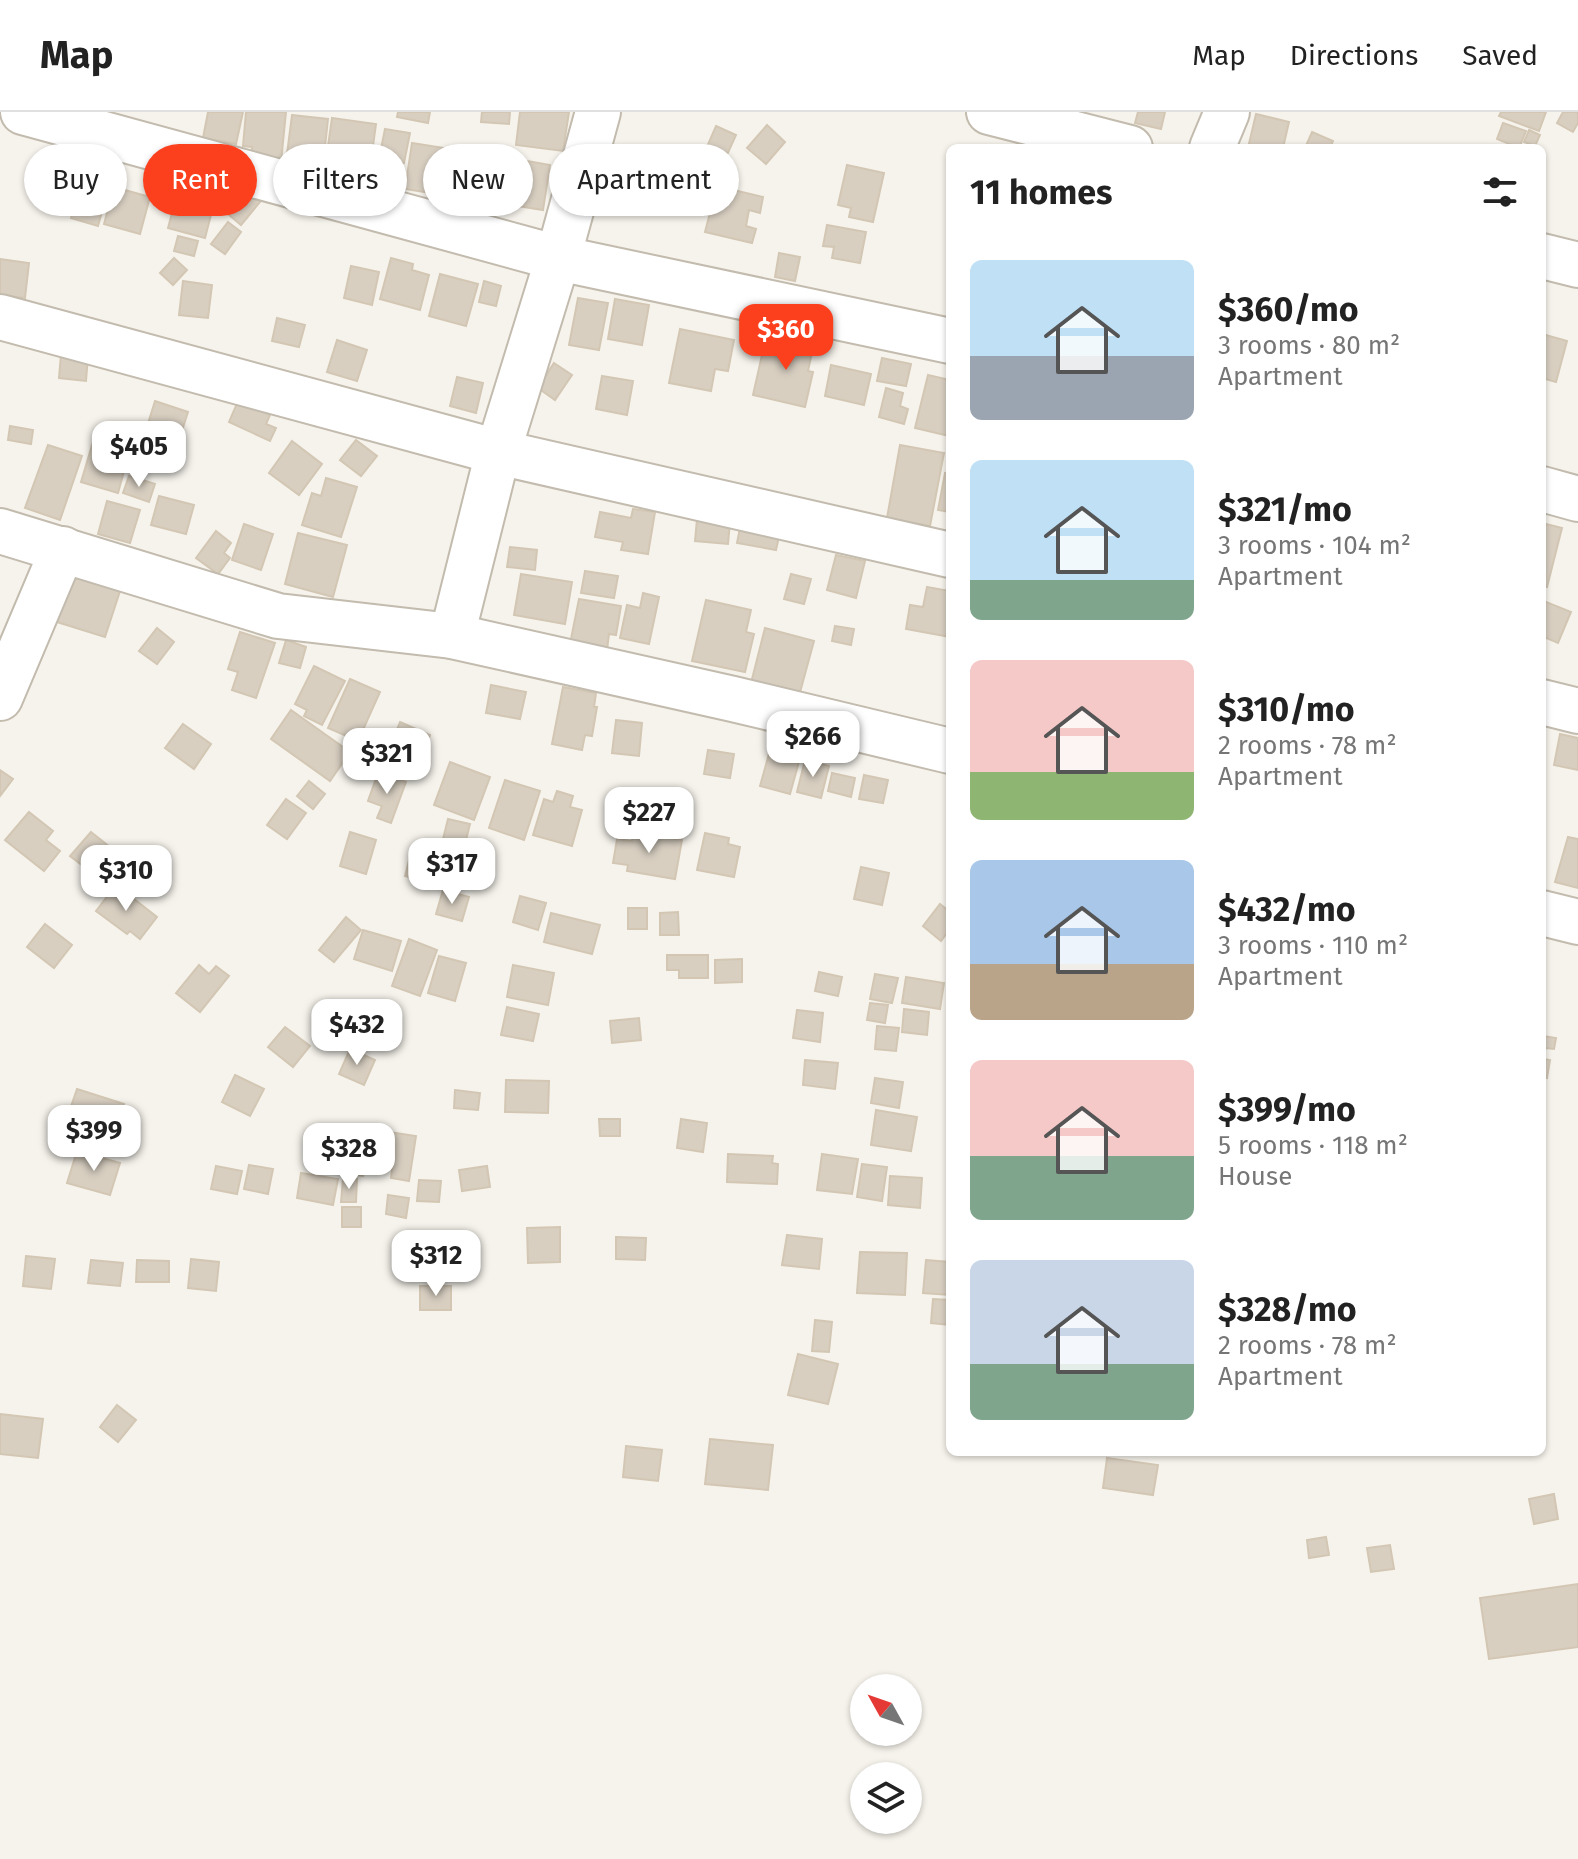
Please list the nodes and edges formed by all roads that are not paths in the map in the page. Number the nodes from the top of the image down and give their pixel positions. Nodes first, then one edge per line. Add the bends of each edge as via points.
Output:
1 (23, 112) edge
2 (598, 112) edge
3 (989, 112) edge
4 (1227, 112) edge
5 (1114, 144) edge
6 (1214, 144) edge
7 (1546, 257) edge
8 (558, 258) junction
9 (1578, 265) edge
10 (0, 317) edge
11 (946, 340) edge
12 (498, 452) junction
13 (1546, 490) edge
14 (1578, 499) edge
15 (0, 531) edge
16 (63, 549) junction
17 (946, 554) edge
18 (452, 636) junction
19 (0, 698) edge
20 (1546, 703) edge
21 (1578, 711) edge
22 (946, 750) edge
23 (1546, 914) edge
24 (1578, 922) edge

1 - 8 street
2 - 8 street
3 - 5 street
4 - 6 street
7 - 9 street
8 - 11 street
8 - 12 street
10 - 12 street
12 - 17 street
12 - 18 street
13 - 14 street
15 - 16 street
16 - 18 street via 278,616
16 - 19 street
18 - 22 street
20 - 21 street
23 - 24 street

